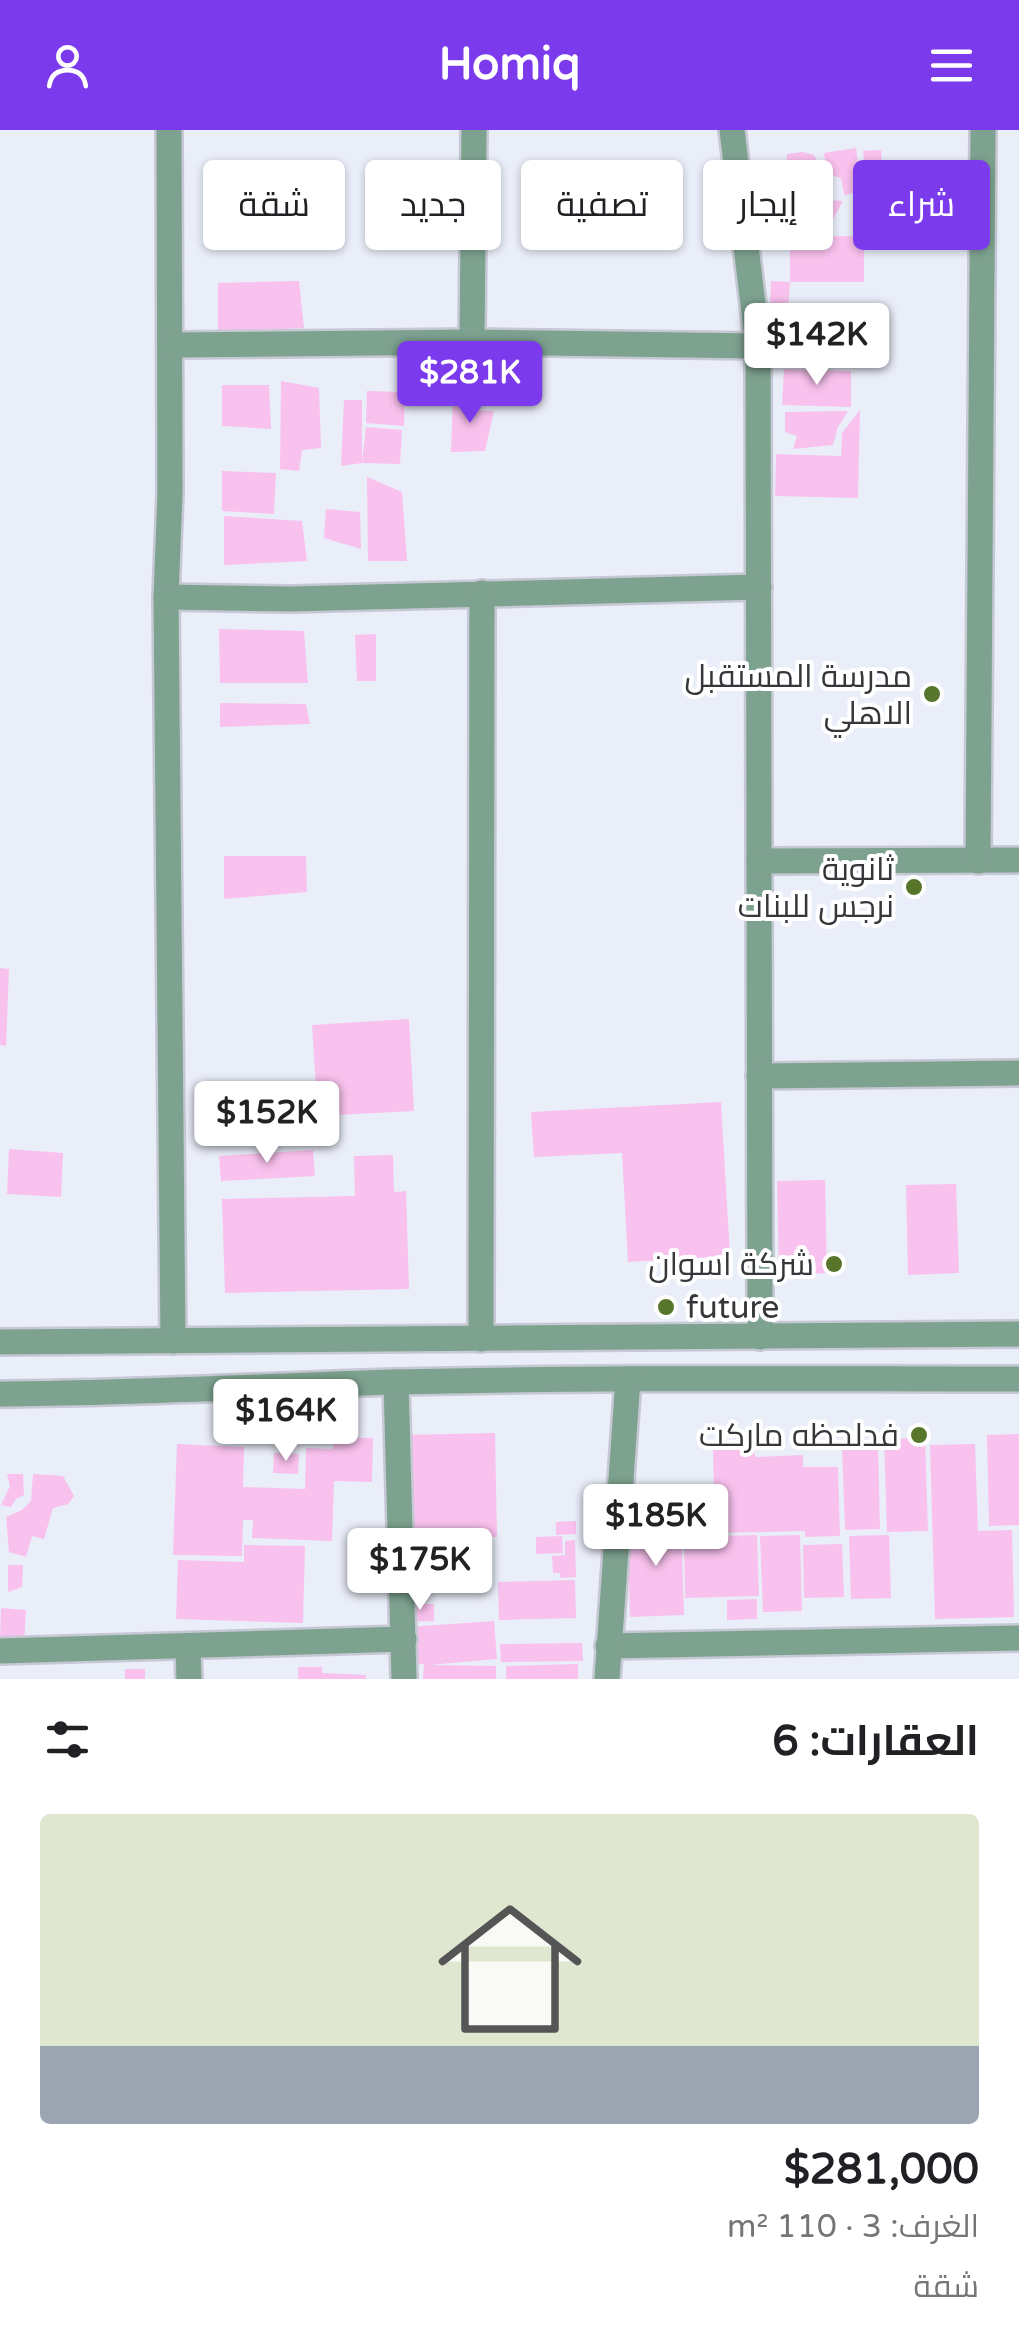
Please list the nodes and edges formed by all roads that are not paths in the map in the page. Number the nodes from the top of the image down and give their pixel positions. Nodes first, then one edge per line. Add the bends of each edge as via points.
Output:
1 (169, 130) edge
2 (474, 130) edge
3 (732, 130) edge
4 (984, 130) edge
5 (472, 342) junction
6 (171, 345) junction
7 (758, 346) junction
8 (758, 587) junction
9 (482, 593) junction
10 (166, 596) junction
11 (978, 860) junction
12 (1019, 860) edge
13 (759, 862) junction
14 (1019, 1072) edge
15 (760, 1076) junction
16 (989, 1334) junction
17 (1019, 1334) edge
18 (760, 1336) junction
19 (481, 1339) junction
20 (173, 1341) junction
21 (0, 1342) edge
22 (628, 1379) junction
23 (988, 1379) junction
24 (1019, 1379) edge
25 (396, 1382) junction
26 (0, 1394) edge
27 (404, 1638) junction
28 (1019, 1638) edge
29 (608, 1646) junction
30 (188, 1647) junction
31 (0, 1651) edge
32 (189, 1679) edge
33 (404, 1679) edge
34 (607, 1679) edge

1 - 6 street
2 - 5 street
3 - 7 street
4 - 11 street
5 - 6 street
5 - 7 street
6 - 10 street
7 - 8 street
8 - 9 street
8 - 13 street
9 - 10 street
9 - 19 street
10 - 20 street
11 - 12 street
11 - 13 street
13 - 15 street
14 - 15 street
15 - 18 street
16 - 17 street
16 - 18 street
16 - 23 street
18 - 19 street
19 - 20 street
20 - 21 street
22 - 23 street
22 - 25 street
22 - 29 street
23 - 24 street
25 - 26 street
25 - 27 street
27 - 30 street
27 - 33 street
28 - 29 street
29 - 34 street
30 - 31 street
30 - 32 street

